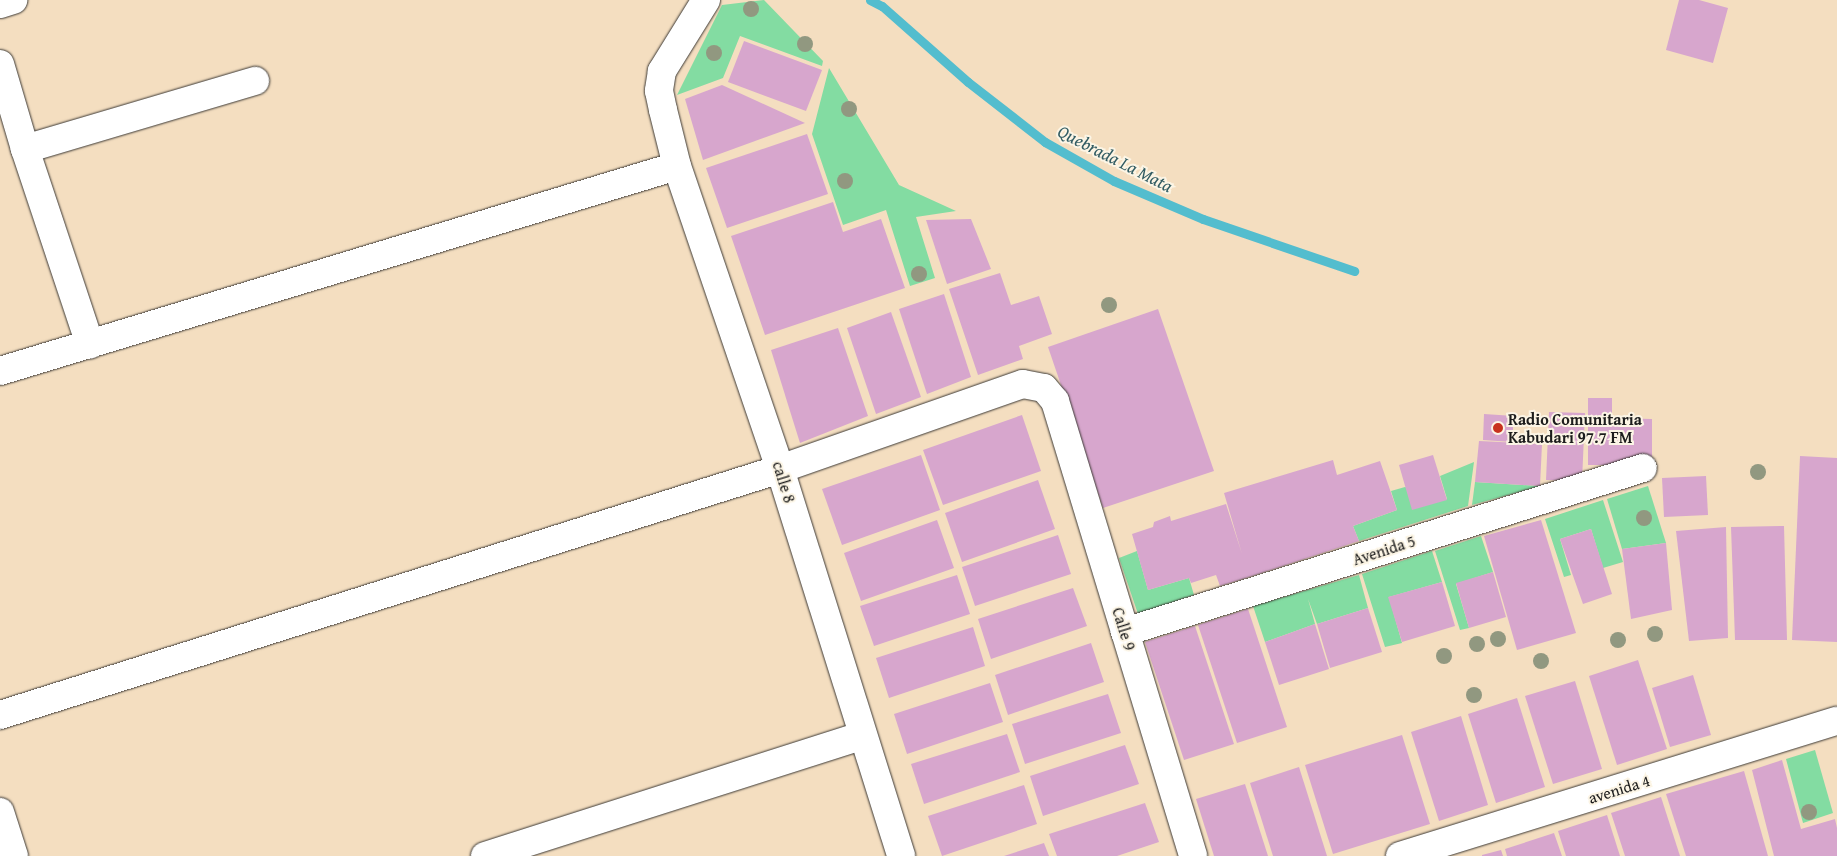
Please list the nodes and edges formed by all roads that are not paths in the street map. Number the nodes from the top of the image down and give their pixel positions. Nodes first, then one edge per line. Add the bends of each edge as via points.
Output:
1 (13, 0) edge
2 (706, 0) edge
3 (0, 4) edge
4 (0, 64) edge
5 (255, 80) dead end
6 (24, 149) junction
7 (677, 166) junction
8 (90, 344) junction
9 (0, 371) edge
10 (1643, 468) dead end
11 (780, 469) junction
12 (1125, 632) junction
13 (0, 715) edge
14 (1837, 721) edge
15 (862, 736) junction
16 (0, 812) edge
17 (14, 856) edge
18 (485, 856) edge
19 (901, 856) edge
20 (1193, 856) edge
21 (1400, 856) edge

1 - 3 street
2 - 7 street, calle 8 via 662,71 659,91
4 - 6 street
5 - 6 street
6 - 8 street
7 - 8 street
7 - 11 street, calle 8
8 - 9 street
10 - 12 street, Avenida 5
11 - 12 street, Calle 9 via 1023,384 1044,388 1055,401
11 - 13 street
11 - 15 street, calle 8
12 - 20 street, Calle 9
14 - 21 street, avenida 4
15 - 18 street
15 - 19 street, calle 8
16 - 17 street

